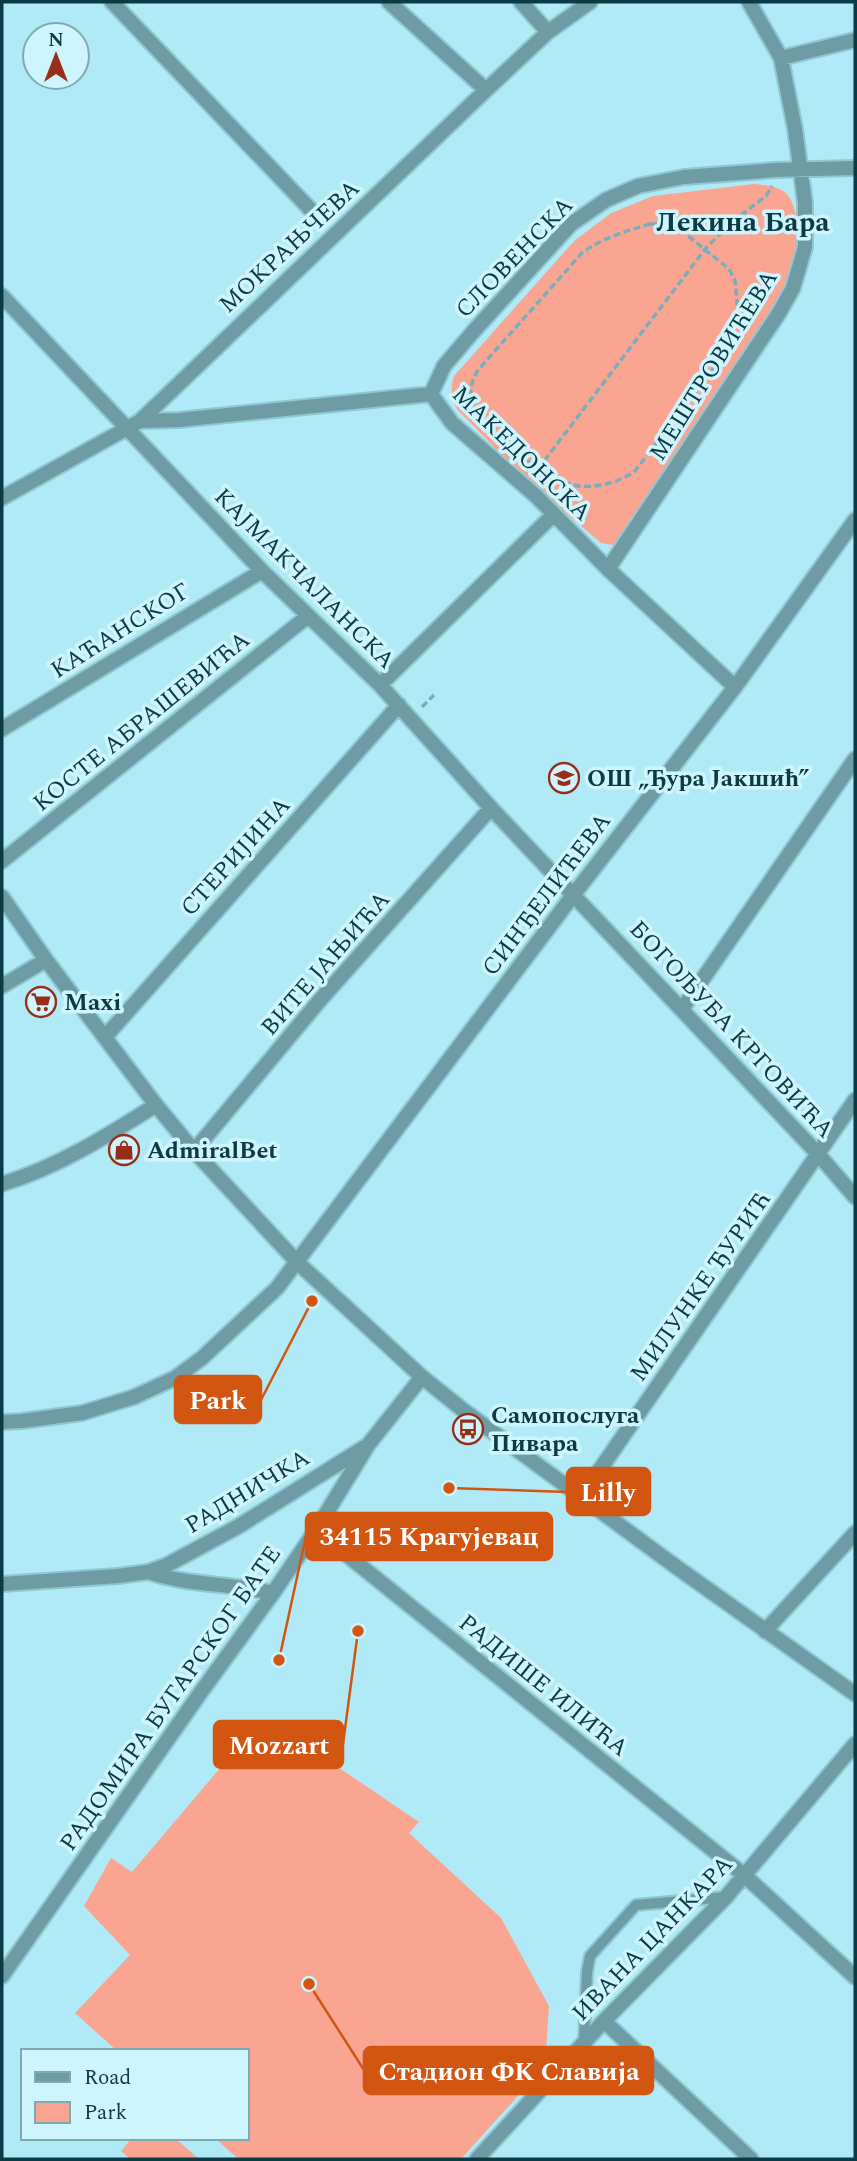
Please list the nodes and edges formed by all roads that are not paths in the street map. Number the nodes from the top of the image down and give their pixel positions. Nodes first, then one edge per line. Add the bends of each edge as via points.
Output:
1 (112, 2) edge
2 (389, 2) edge
3 (521, 2) edge
4 (590, 2) edge
5 (748, 2) edge
6 (548, 32) junction
7 (855, 40) edge
8 (781, 58) junction
9 (486, 90) junction
10 (855, 168) edge
11 (801, 169) junction
12 (310, 209) dead end
13 (2, 296) edge
14 (431, 394) junction
15 (140, 421) junction
16 (126, 429) junction
17 (2, 498) edge
18 (553, 515) junction
19 (855, 520) edge
20 (608, 569) junction
21 (262, 571) junction
22 (308, 616) junction
23 (380, 685) junction
24 (735, 687) junction
25 (399, 705) junction
26 (2, 729) edge
27 (855, 759) edge
28 (491, 808) junction
29 (2, 861) edge
30 (574, 894) junction
31 (2, 897) edge
32 (46, 960) junction
33 (2, 986) edge
34 (682, 1009) junction
35 (104, 1037) junction
36 (855, 1100) edge
37 (156, 1105) junction
38 (194, 1151) junction
39 (818, 1154) junction
40 (2, 1184) edge
41 (855, 1197) edge
42 (297, 1262) junction
43 (422, 1377) junction
44 (2, 1422) edge
45 (368, 1445) junction
46 (581, 1497) junction
47 (316, 1530) junction
48 (855, 1533) edge
49 (148, 1572) junction
50 (2, 1584) edge
51 (273, 1593) junction
52 (765, 1631) junction
53 (855, 1694) edge
54 (855, 1744) edge
55 (744, 1875) junction
56 (726, 1897) junction
57 (2, 1976) edge
58 (855, 1977) edge
59 (604, 2021) junction
60 (584, 2042) junction
61 (477, 2159) edge
62 (751, 2159) edge

1 - 12 street
2 - 9 street
3 - 6 street
4 - 6 street, МОКРАЊЧЕВА
5 - 8 street
6 - 9 street, МОКРАЊЧЕВА
7 - 8 street
8 - 11 street
9 - 15 street, МОКРАЊЧЕВА
10 - 11 street, СЛОВЕНСКА
11 - 14 street, СЛОВЕНСКА via 684,177 638,186 607,200 571,224 472,332 444,366
11 - 20 street, МЕШТРОВИЋЕВА via 806,247 793,288
13 - 16 street, КАЈМАКЧАЛАНСКА
14 - 15 street, МАКЕДОНСКА
14 - 18 street, МАКЕДОНСКА via 452,423
15 - 16 street, МОКРАЊЧЕВА
16 - 17 street, МОКРАЊЧЕВА
16 - 21 street, КАЈМАКЧАЛАНСКА
18 - 20 street, МАКЕДОНСКА
18 - 23 street
19 - 24 street, СИНЂЕЛИЋЕВА
20 - 24 street, МАКЕДОНСКА
21 - 22 street, КАЈМАКЧАЛАНСКА
21 - 26 street, КАЋАНСКОГ
22 - 23 street, КАЈМАКЧАЛАНСКА
22 - 29 street, КОСТЕ АБРАШЕВИЋА
23 - 25 street, КАЈМАКЧАЛАНСКА
24 - 30 street, СИНЂЕЛИЋЕВА
25 - 28 street, КАЈМАКЧАЛАНСКА
25 - 35 street, СТЕРИЈИНА
27 - 34 street
28 - 30 street, КАЈМАКЧАЛАНСКА
28 - 38 street, ВИТЕ ЈАЊИЋА via 320,1000
30 - 34 street, БОГОЉУБА КРГОВИЋА
30 - 42 street, СИНЂЕЛИЋЕВА
31 - 32 street
32 - 33 street
32 - 35 street
34 - 39 street, БОГОЉУБА КРГОВИЋА
35 - 37 street
36 - 39 street, МИЛУНКЕ ЂУРИЋ
37 - 38 street
37 - 40 street via 93,1145
38 - 42 street
39 - 41 street, БОГОЉУБА КРГОВИЋА
39 - 46 street, МИЛУНКЕ ЂУРИЋ
42 - 43 street
42 - 44 street, СИНЂЕЛИЋЕВА via 277,1288 175,1378 82,1413
43 - 45 street, РАДОМИРА БУГАРСКОГ БАТЕ
43 - 46 street
45 - 47 street, РАДОМИРА БУГАРСКОГ БАТЕ
45 - 49 street, РАДНИЧКА via 239,1526
46 - 52 street
47 - 51 street, РАДОМИРА БУГАРСКОГ БАТЕ
47 - 55 street, РАДИШЕ ИЛИЋА
48 - 52 street
49 - 50 street, РАДНИЧКА
49 - 51 street, РАДНИЧКА via 186,1583
51 - 57 street, РАДОМИРА БУГАРСКОГ БАТЕ
52 - 53 street
54 - 55 street, ИВАНА ЦАНКАРА
55 - 56 street, ИВАНА ЦАНКАРА
55 - 58 street, РАДИШЕ ИЛИЋА
56 - 59 street, ИВАНА ЦАНКАРА
56 - 60 lane via 636,1905 590,1956
59 - 60 street, ИВАНА ЦАНКАРА
59 - 62 street
60 - 61 street, ИВАНА ЦАНКАРА

